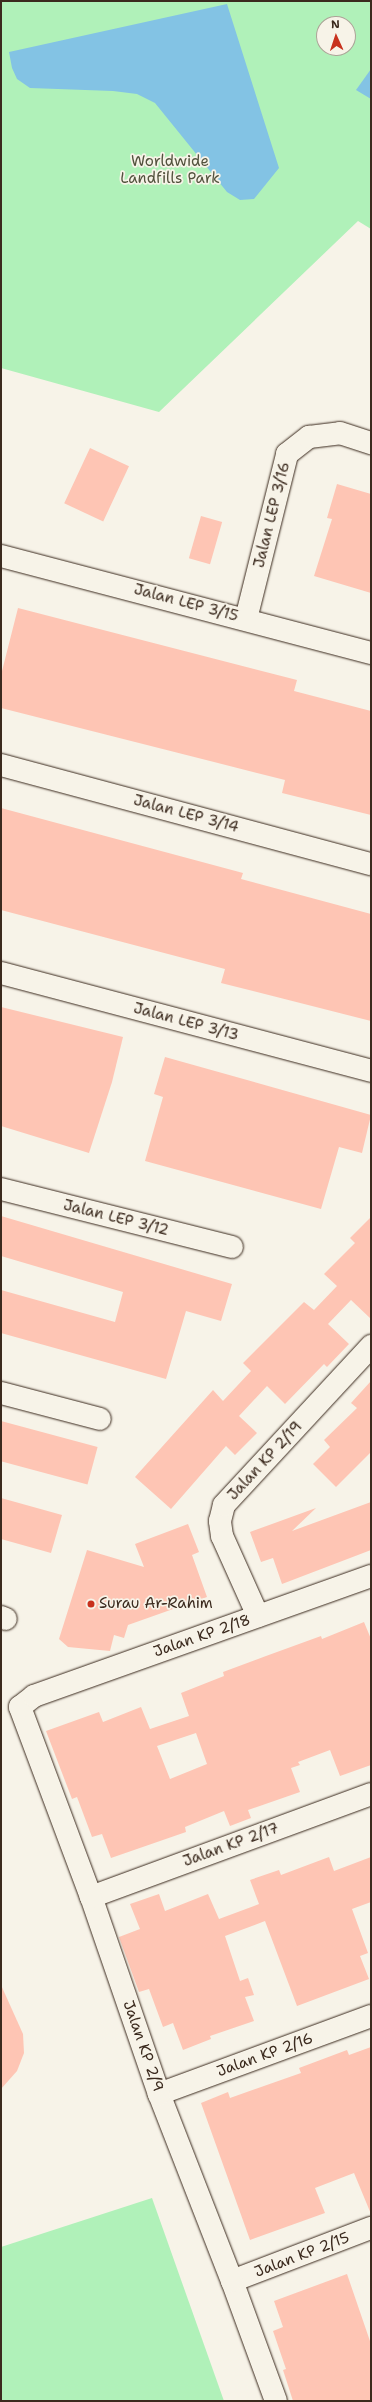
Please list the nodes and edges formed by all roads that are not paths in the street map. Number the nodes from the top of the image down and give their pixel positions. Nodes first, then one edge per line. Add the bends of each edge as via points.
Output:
1 (371, 443) edge
2 (1, 556) edge
3 (246, 619) junction
4 (371, 653) edge
5 (1, 765) edge
6 (371, 864) edge
7 (1, 973) edge
8 (371, 1071) edge
9 (1, 1189) edge
10 (232, 1247) dead end
11 (371, 1346) edge
12 (1, 1393) edge
13 (100, 1419) dead end
14 (371, 1576) edge
15 (258, 1616) junction
16 (34, 1696) joint
17 (371, 1794) edge
18 (91, 1897) junction
19 (371, 2016) edge
20 (159, 2094) junction
21 (371, 2228) edge
22 (232, 2281) junction
23 (276, 2401) edge

1 - 3 street, Jalan LEP 3/16 via 340,433 309,437 287,454
2 - 3 street, Jalan LEP 3/15
3 - 4 street, Jalan LEP 3/15
5 - 6 street, Jalan LEP 3/14
7 - 8 street, Jalan LEP 3/13
9 - 10 street, Jalan LEP 3/12
11 - 15 street, Jalan KP 2/19 via 224,1505 220,1521 222,1536
12 - 13 street
14 - 15 street, Jalan KP 2/18
15 - 16 street, Jalan KP 2/18
16 - 18 street, Jalan KP 2/9 via 20,1707
17 - 18 street, Jalan KP 2/17
18 - 20 street, Jalan KP 2/9
19 - 20 street, Jalan KP 2/16
20 - 22 street, Jalan KP 2/9
21 - 22 street, Jalan KP 2/15
22 - 23 street, Jalan KP 2/9

